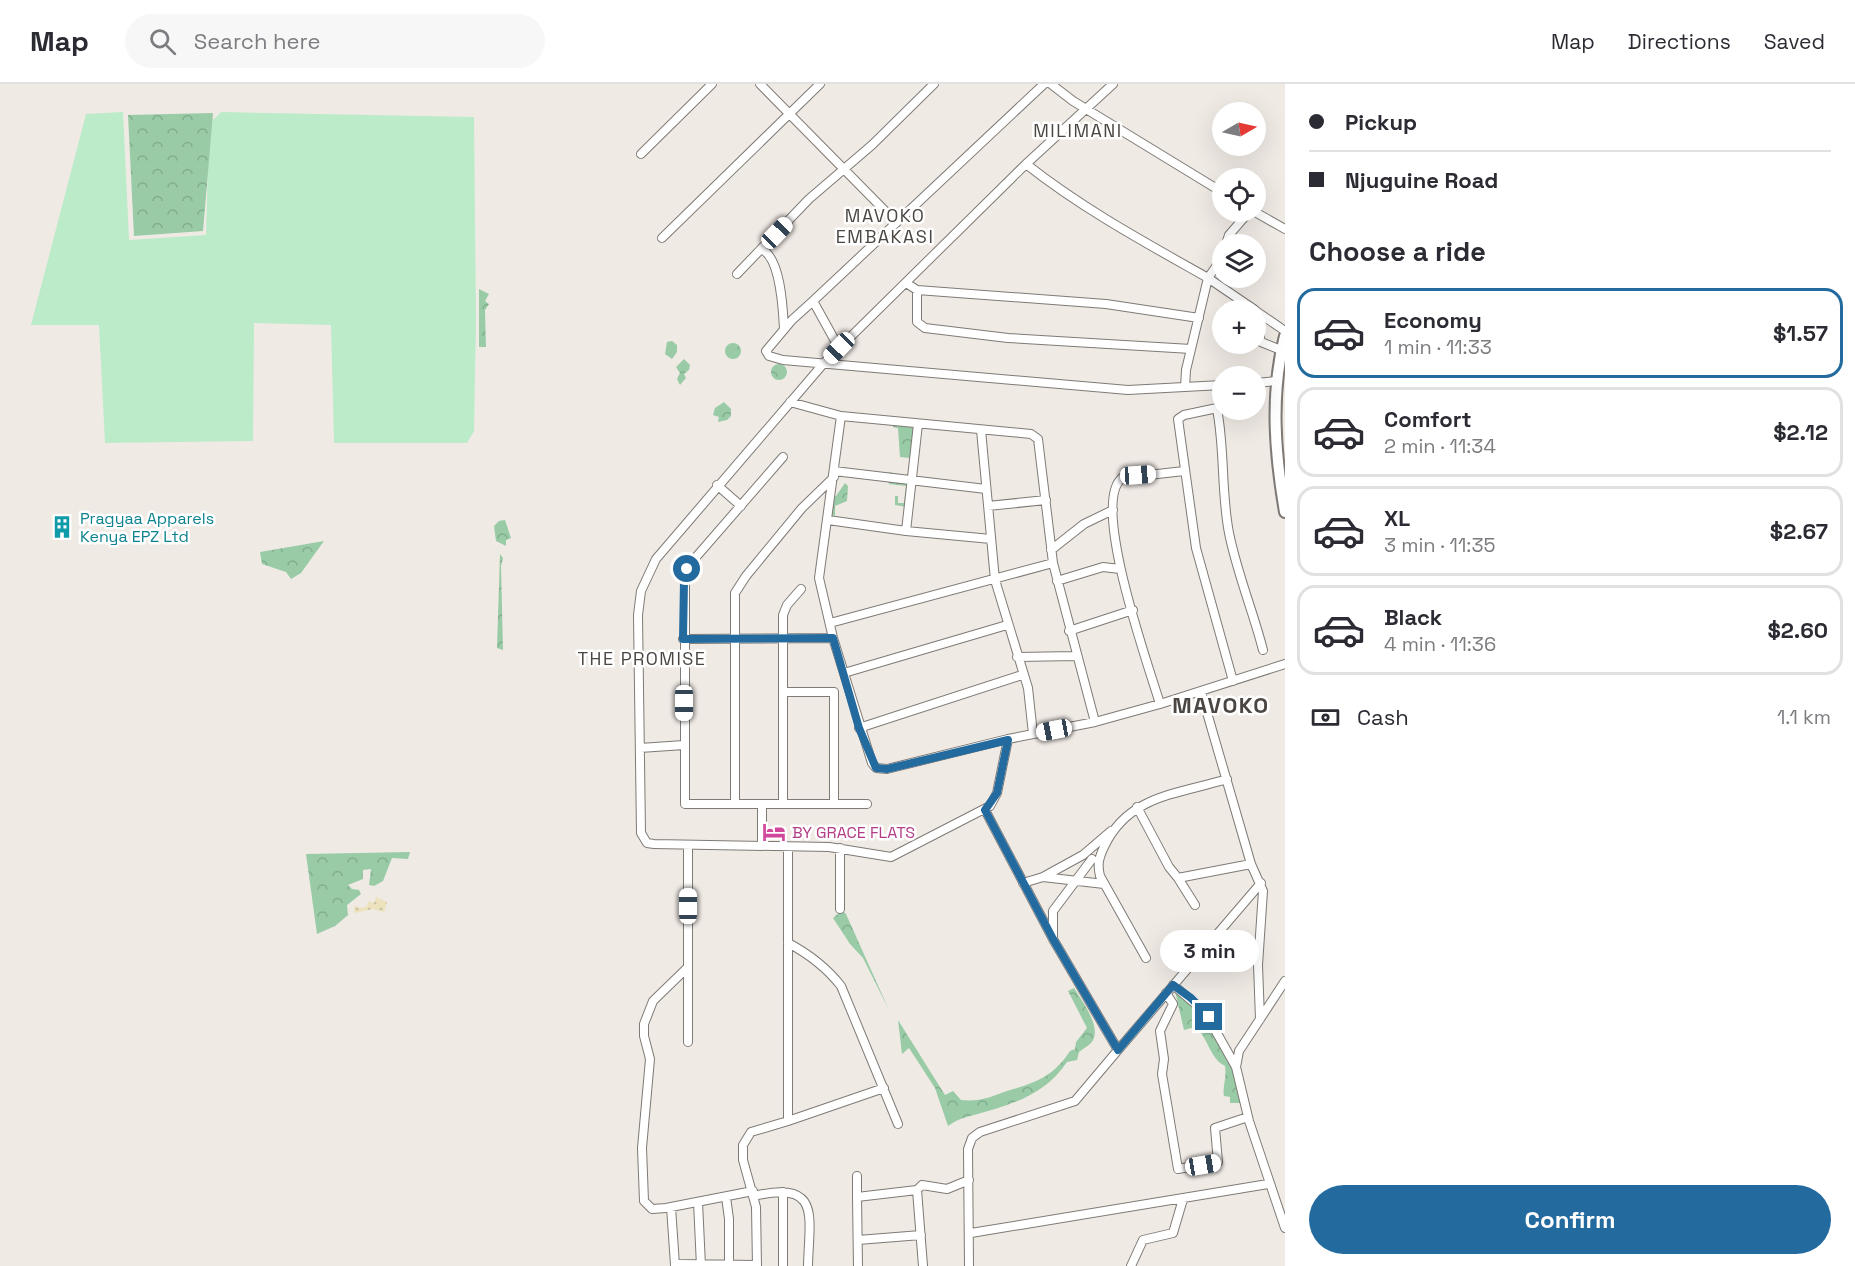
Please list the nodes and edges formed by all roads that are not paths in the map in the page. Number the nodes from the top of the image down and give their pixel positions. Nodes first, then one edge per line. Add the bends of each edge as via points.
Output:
1 (712, 84) edge
2 (759, 84) edge
3 (820, 84) edge
4 (934, 84) edge
5 (1044, 84) edge
6 (1051, 84) edge
7 (1113, 84) edge
8 (1087, 110) junction
9 (789, 113) junction
10 (640, 154) dead end
11 (1026, 164) junction
12 (843, 169) junction
13 (1212, 186) edge
14 (1266, 219) edge
15 (896, 222) junction
16 (1240, 222) edge
17 (1285, 230) edge
18 (1230, 234) edge
19 (662, 238) dead end
20 (761, 249) junction
21 (1212, 272) edge
22 (737, 274) dead end
23 (1208, 278) junction
24 (906, 283) junction
25 (917, 290) junction
26 (1239, 300) edge
27 (813, 301) junction
28 (1199, 318) junction
29 (1266, 318) edge
30 (784, 329) junction
31 (1285, 331) edge
32 (1285, 336) edge
33 (1266, 344) edge
34 (839, 348) junction
35 (1191, 349) junction
36 (1281, 350) junction
37 (824, 363) junction
38 (1212, 386) edge
39 (1279, 386) edge
40 (1185, 387) junction
41 (790, 402) junction
42 (1212, 410) edge
43 (841, 416) junction
44 (1221, 420) edge
45 (918, 424) junction
46 (981, 430) junction
47 (783, 457) dead end
48 (1184, 471) junction
49 (834, 474) junction
50 (912, 481) junction
51 (717, 485) junction
52 (986, 489) junction
53 (1046, 500) junction
54 (741, 506) junction
55 (988, 506) junction
56 (1113, 510) junction
57 (1285, 512) edge
58 (828, 520) junction
59 (906, 531) junction
60 (991, 539) junction
61 (1051, 550) junction
62 (1053, 563) junction
63 (1120, 569) junction
64 (995, 580) junction
65 (1057, 581) junction
66 (801, 589) dead end
67 (1133, 610) junction
68 (830, 623) junction
69 (1007, 625) junction
70 (1069, 631) junction
71 (783, 637) junction
72 (735, 638) junction
73 (833, 638) junction
74 (683, 639) junction
75 (1263, 650) dead end
76 (1076, 656) junction
77 (1017, 657) junction
78 (1285, 664) edge
79 (844, 673) junction
80 (1022, 675) junction
81 (1233, 681) junction
82 (783, 692) junction
83 (1201, 692) junction
84 (1160, 705) junction
85 (1095, 722) junction
86 (859, 728) junction
87 (1034, 734) junction
88 (1008, 740) junction
89 (684, 745) junction
90 (640, 748) junction
91 (1227, 779) junction
92 (735, 804) junction
93 (762, 804) junction
94 (783, 804) junction
95 (834, 804) junction
96 (867, 804) dead end
97 (1137, 807) junction
98 (985, 810) junction
99 (1112, 830) junction
100 (688, 845) junction
101 (762, 845) junction
102 (788, 847) junction
103 (840, 848) junction
104 (1085, 853) junction
105 (1095, 862) junction
106 (1251, 864) junction
107 (1043, 877) junction
108 (1178, 878) junction
109 (1077, 880) junction
110 (1023, 883) junction
111 (1261, 883) junction
112 (1104, 884) junction
113 (1195, 905) dead end
114 (840, 909) dead end
115 (1053, 939) junction
116 (788, 943) junction
117 (1146, 958) dead end
118 (688, 967) junction
119 (1285, 981) edge
120 (1173, 985) junction
121 (1166, 993) junction
122 (1260, 1019) junction
123 (688, 1042) dead end
124 (1118, 1050) junction
125 (1236, 1067) junction
126 (884, 1088) junction
127 (1248, 1117) junction
128 (788, 1121) junction
129 (898, 1124) dead end
130 (857, 1176) dead end
131 (969, 1180) junction
132 (1268, 1184) junction
133 (916, 1190) junction
134 (783, 1192) junction
135 (754, 1194) junction
136 (726, 1197) junction
137 (857, 1197) junction
138 (1183, 1199) junction
139 (698, 1202) junction
140 (671, 1207) junction
141 (1285, 1228) edge
142 (971, 1233) junction
143 (921, 1235) junction
144 (858, 1240) junction
145 (675, 1265) edge
146 (701, 1265) edge
147 (729, 1265) edge
148 (757, 1265) edge
149 (783, 1266) edge
150 (808, 1266) edge
151 (858, 1266) edge
152 (923, 1266) edge
153 (969, 1266) edge
154 (1131, 1266) edge

1 - 10 street
2 - 9 street
3 - 9 street
4 - 12 street
5 - 15 street
6 - 8 street
7 - 8 street
8 - 11 street
8 - 13 street
9 - 12 street
9 - 19 street
11 - 23 street via 1117,227
11 - 24 street
12 - 15 street
12 - 20 street
14 - 17 street
15 - 27 street
16 - 18 street
20 - 22 street
20 - 30 street via 768,252 774,263
21 - 23 street
23 - 26 street
23 - 28 street
24 - 25 street
24 - 34 street
25 - 28 street via 1106,304
25 - 35 street via 917,322 925,328 1008,338
27 - 30 street
27 - 34 street
28 - 35 street
29 - 31 street
30 - 37 street via 766,351 768,356
32 - 36 main road
33 - 36 street
34 - 37 street
35 - 40 street
36 - 39 main road
37 - 40 street via 1128,390
37 - 41 street
38 - 40 street
39 - 57 main road via 1279,470
41 - 43 street
41 - 51 street
42 - 48 street via 1178,419
43 - 45 street
43 - 49 street
44 - 75 street via 1222,488 1230,536
45 - 46 street
45 - 50 street
46 - 52 street
46 - 53 street via 1031,434 1038,439
47 - 54 street
48 - 56 street via 1122,478 1116,485
48 - 81 street via 1196,548
49 - 50 street
49 - 58 street
49 - 72 street via 741,582 734,599
50 - 52 street
50 - 59 street
51 - 54 street
51 - 90 street via 656,559 641,591
52 - 55 street
53 - 55 street
53 - 61 street
54 - 74 street via 687,569
55 - 60 street
56 - 61 street via 1084,524
56 - 63 street
58 - 59 street
58 - 68 street via 819,578
59 - 60 street
60 - 64 street
61 - 62 street
62 - 64 street
62 - 65 street
63 - 65 street via 1103,567
63 - 67 street
64 - 68 street
64 - 69 street
65 - 70 street
66 - 71 street via 785,610
67 - 70 street
67 - 84 street
68 - 73 street
69 - 77 street
69 - 79 street
70 - 76 street
71 - 72 street
71 - 73 street
71 - 82 street
72 - 74 street
72 - 92 street
73 - 79 street
74 - 89 street
76 - 77 street
76 - 85 street
77 - 80 street
78 - 81 street
79 - 86 street
80 - 86 street
80 - 87 street via 1028,688
81 - 83 street
82 - 94 street
82 - 95 street via 834,692
83 - 84 street
83 - 91 street
84 - 85 street
85 - 87 street
86 - 88 street via 872,763 880,769
87 - 88 street
88 - 98 street via 997,793
89 - 90 street
89 - 92 street via 685,804
90 - 100 street via 644,839 654,844
91 - 97 street
91 - 106 street
92 - 93 street
93 - 94 street
93 - 101 street
94 - 95 street
95 - 96 street
97 - 99 street
97 - 108 street
98 - 103 street via 895,857
98 - 110 street
99 - 104 street
99 - 105 street
100 - 101 street
100 - 118 street
101 - 102 street
102 - 103 street
102 - 116 street
103 - 114 street
104 - 105 street
104 - 107 street
105 - 109 street
105 - 112 street
106 - 108 street
106 - 111 street
107 - 109 street
107 - 110 street
108 - 113 street
109 - 112 street
109 - 115 street via 1053,911
110 - 115 street
111 - 120 street
111 - 122 street
112 - 117 street
115 - 124 street
116 - 126 street via 806,952 841,986
116 - 128 street
118 - 123 street
118 - 140 street via 653,1001 644,1024 650,1059 642,1148 644,1201 652,1209
119 - 122 street
120 - 121 street
120 - 125 street via 1205,1012
121 - 124 street
121 - 127 street via 1173,1004 1160,1031 1162,1074 1178,1170 1218,1162 1215,1128
122 - 125 street via 1239,1051
124 - 131 street via 1075,1101 976,1134 968,1149
125 - 127 street
126 - 128 street
126 - 129 street
127 - 132 street
128 - 135 street via 746,1136 743,1160
130 - 137 street
131 - 133 street via 947,1189 922,1185
131 - 142 street
132 - 138 street
132 - 141 street
133 - 137 street
133 - 143 street
134 - 135 street
134 - 149 street
134 - 150 street via 798,1194 808,1206
135 - 136 street
135 - 148 street
136 - 139 street
136 - 147 street
137 - 144 street
138 - 142 street
138 - 154 street via 1173,1233 1143,1240
139 - 140 street
139 - 146 street
140 - 145 street
142 - 153 street
143 - 144 street
143 - 152 street
144 - 151 street
145 - 146 street
146 - 147 street
147 - 148 street

